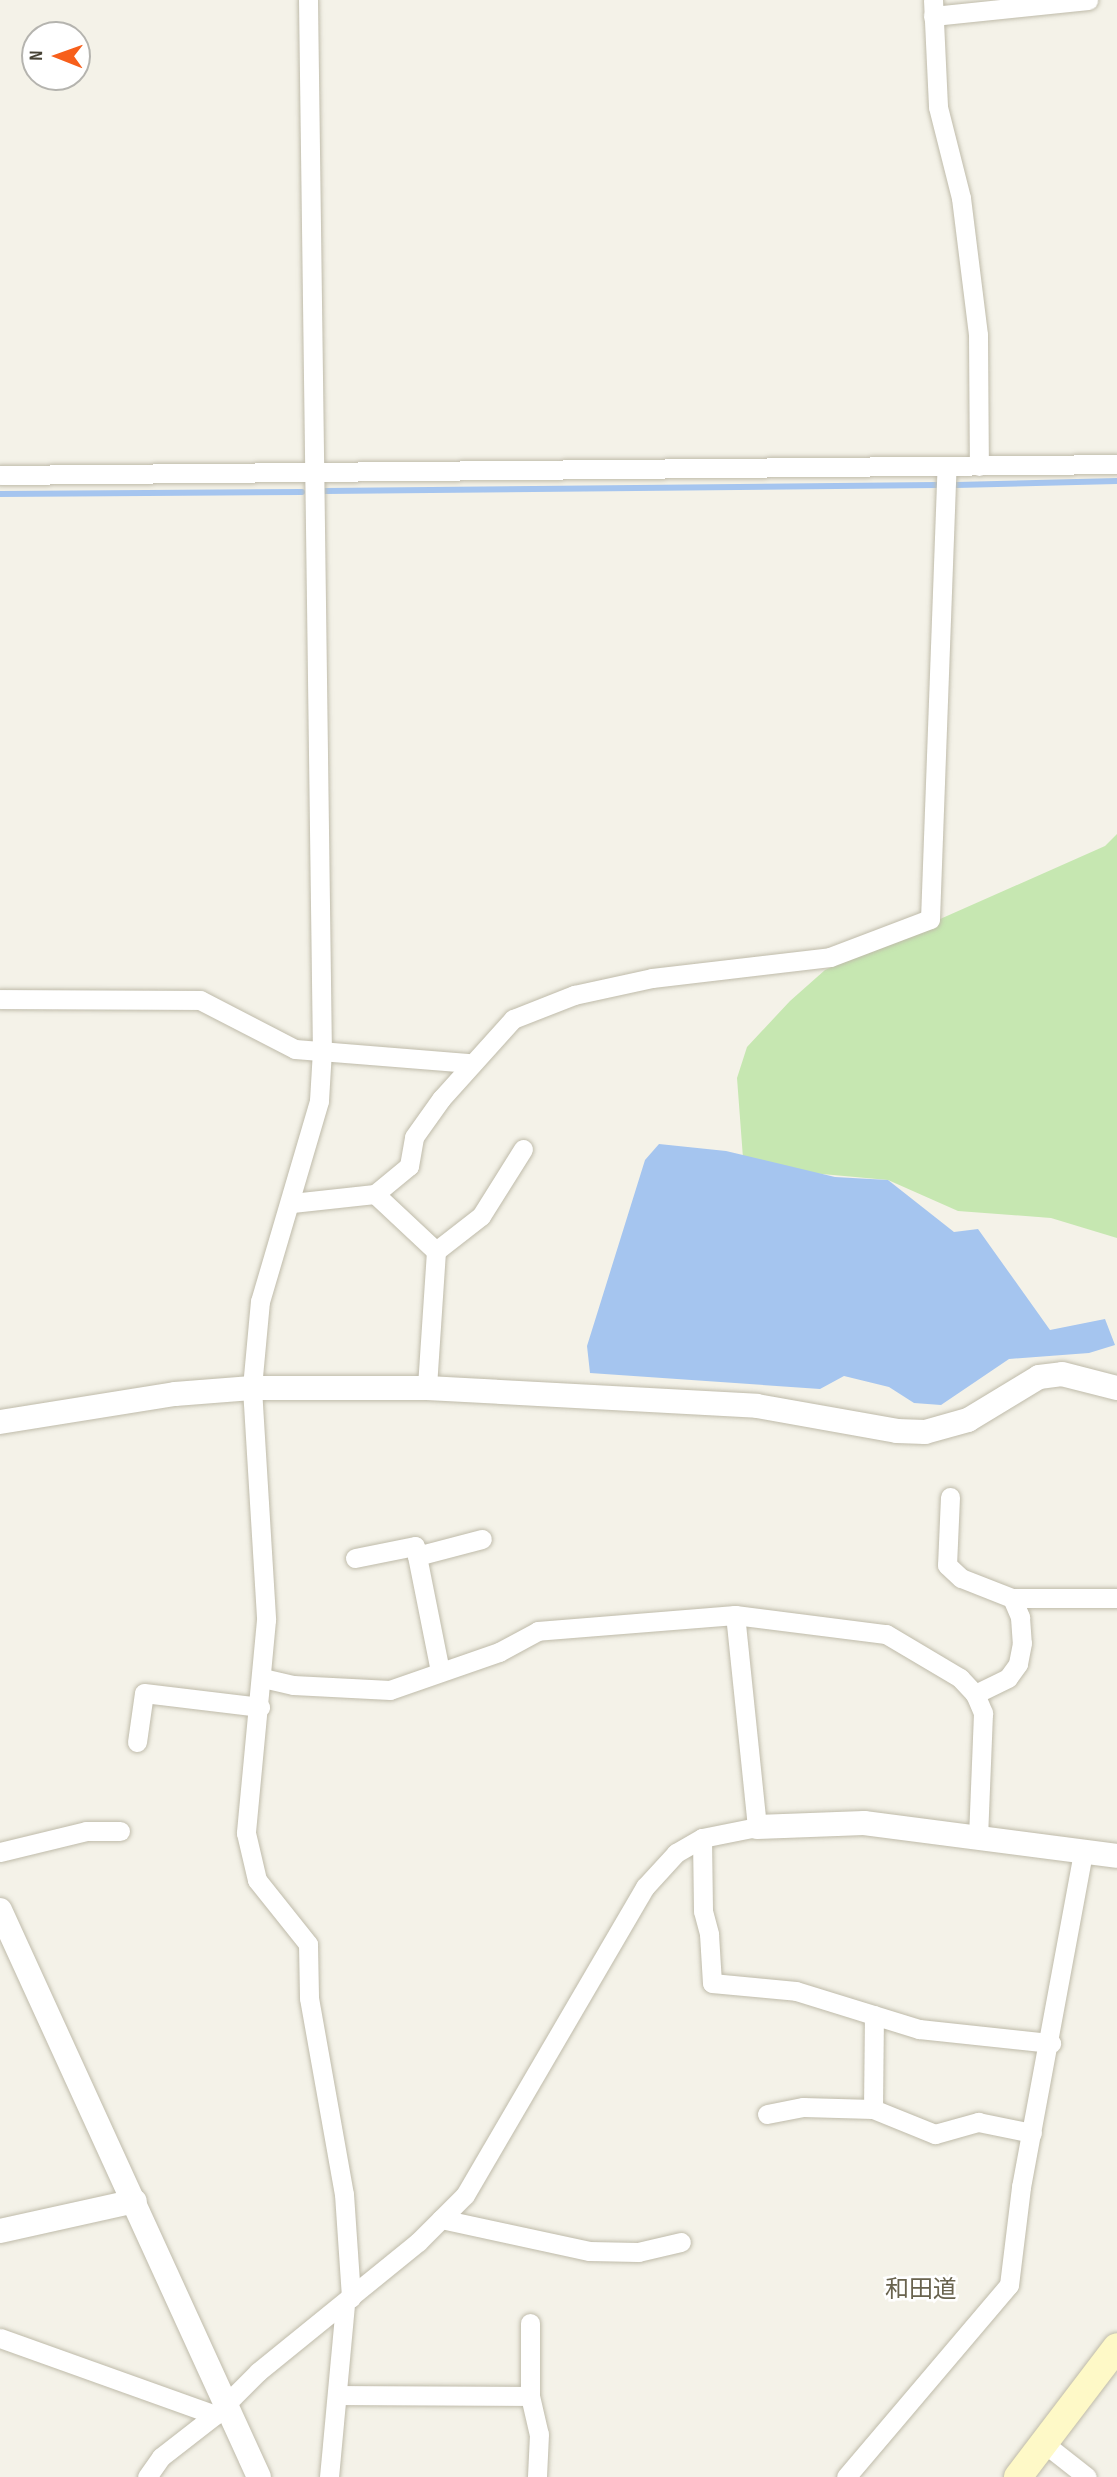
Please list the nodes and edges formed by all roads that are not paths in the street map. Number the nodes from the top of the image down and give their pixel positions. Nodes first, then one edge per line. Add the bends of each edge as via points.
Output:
1 (308, 0) edge
2 (1088, 0) edge
3 (933, 8) edge
4 (1117, 464) edge
5 (947, 466) junction
6 (979, 466) junction
7 (313, 472) junction
8 (0, 475) edge
9 (0, 999) edge
10 (322, 1050) junction
11 (470, 1063) junction
12 (523, 1149) dead end
13 (374, 1194) junction
14 (292, 1203) junction
15 (436, 1251) junction
16 (251, 1388) junction
17 (427, 1388) junction
18 (1117, 1388) edge
19 (0, 1422) edge
20 (950, 1497) dead end
21 (482, 1539) dead end
22 (417, 1556) junction
23 (355, 1558) dead end
24 (1012, 1598) junction
25 (1117, 1598) edge
26 (735, 1615) junction
27 (440, 1671) junction
28 (263, 1678) junction
29 (975, 1694) junction
30 (260, 1707) junction
31 (137, 1742) dead end
32 (757, 1827) junction
33 (120, 1831) dead end
34 (702, 1838) junction
35 (978, 1838) junction
36 (0, 1852) edge
37 (1083, 1852) junction
38 (1117, 1856) edge
39 (0, 1910) edge
40 (874, 2015) junction
41 (1051, 2043) junction
42 (873, 2109) junction
43 (767, 2114) dead end
44 (1032, 2133) junction
45 (135, 2200) junction
46 (441, 2219) junction
47 (0, 2231) edge
48 (681, 2242) dead end
49 (348, 2300) junction
50 (530, 2323) dead end
51 (0, 2338) edge
52 (1117, 2347) edge
53 (337, 2395) junction
54 (530, 2396) junction
55 (220, 2409) junction
56 (1045, 2445) junction
57 (147, 2477) edge
58 (259, 2477) edge
59 (328, 2477) edge
60 (537, 2477) edge
61 (846, 2477) edge
62 (1018, 2477) edge
63 (1087, 2477) edge

1 - 7 street
2 - 3 street
3 - 6 street via 938,107 961,198 978,335
4 - 6 street
5 - 6 street
5 - 7 street
5 - 11 street via 930,919 830,957 652,978 574,995 513,1019
7 - 8 street
7 - 10 street
9 - 10 street via 200,1000 295,1049
10 - 11 street
10 - 14 street via 319,1101
11 - 13 street via 414,1137 409,1166
12 - 15 street via 481,1216
13 - 14 street
13 - 15 street
14 - 16 street via 260,1301
15 - 17 street
16 - 17 street
16 - 19 street via 175,1394
16 - 28 street via 265,1607
17 - 18 street via 757,1406 925,1432 968,1420 1039,1377 1062,1374
20 - 24 street via 947,1566 961,1578
21 - 22 street
22 - 23 street via 415,1546
22 - 27 street
24 - 25 street
24 - 29 street via 1022,1643 1018,1664 1009,1678
26 - 27 street via 538,1631 499,1652
26 - 29 street via 886,1634 960,1678
26 - 32 street
27 - 28 street via 390,1690 293,1685
28 - 30 street
29 - 35 street via 983,1713
30 - 31 street via 144,1693
30 - 49 street via 246,1833 257,1880 308,1944 309,1998 344,2194
32 - 34 street
32 - 35 street via 864,1823
33 - 36 street via 86,1831
34 - 40 street via 703,1911 712,1983 796,1991
34 - 46 street via 676,1853 645,1886 466,2195
35 - 37 street
37 - 38 street
37 - 41 street
39 - 45 street
40 - 41 street via 919,2029
40 - 42 street
41 - 44 street
42 - 43 street via 803,2107
42 - 44 street via 935,2134 978,2122
44 - 61 street via 1009,2285
45 - 47 street
45 - 55 street
46 - 48 street via 589,2251 638,2252
46 - 49 street
49 - 53 street
49 - 55 street
50 - 54 street
51 - 55 street
52 - 56 main road
53 - 54 street
53 - 59 street
54 - 60 street via 539,2434
55 - 57 street via 161,2458
55 - 58 street
56 - 62 main road
56 - 63 street

